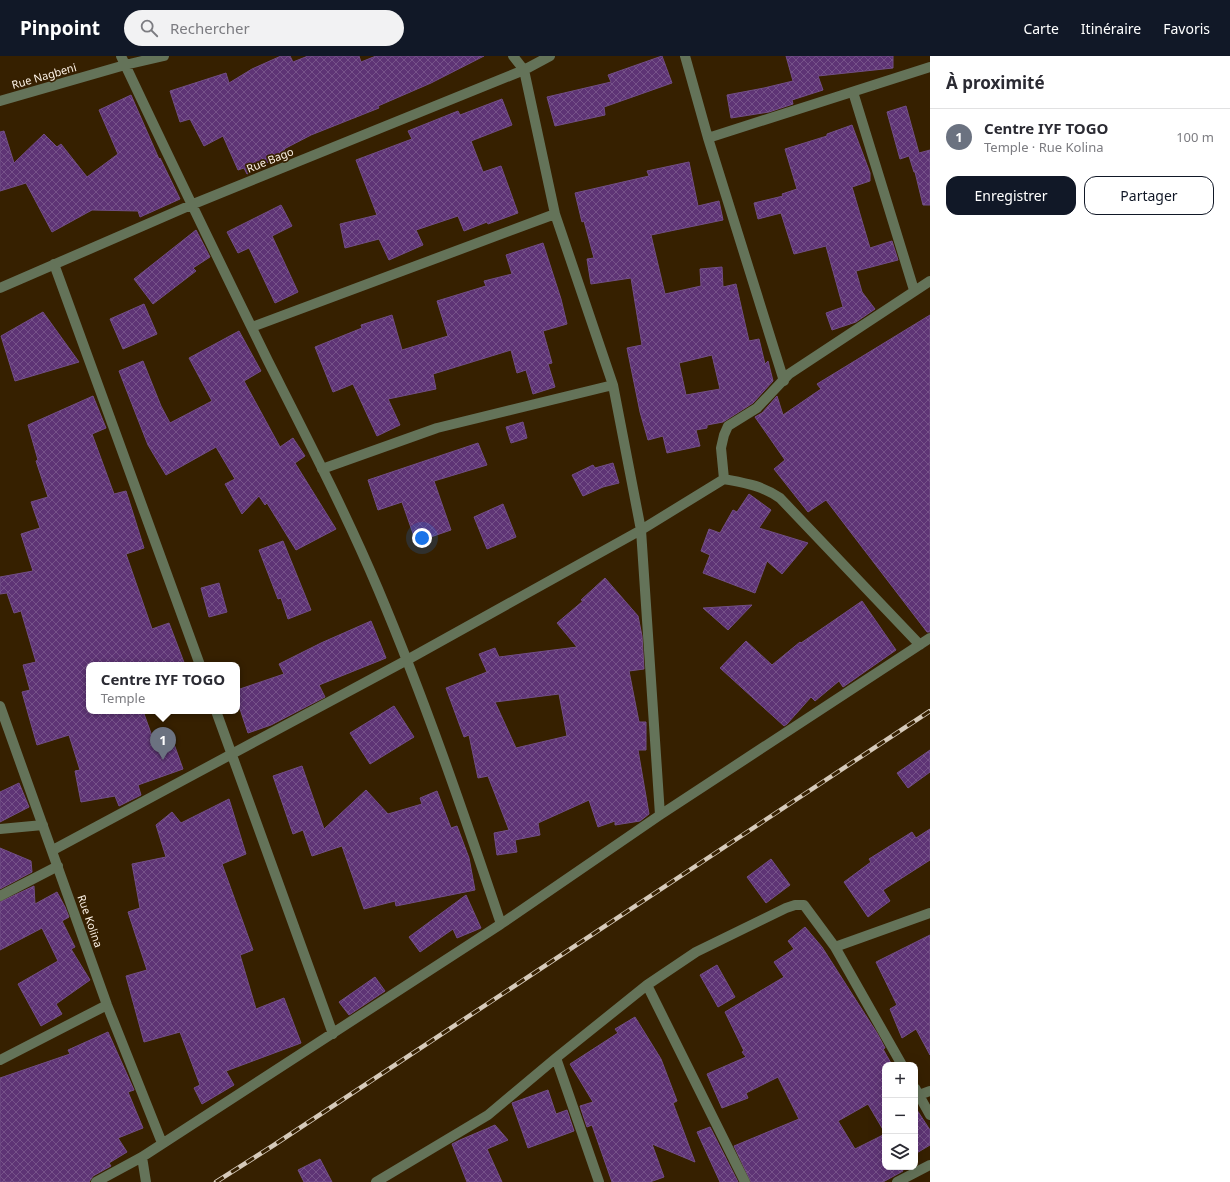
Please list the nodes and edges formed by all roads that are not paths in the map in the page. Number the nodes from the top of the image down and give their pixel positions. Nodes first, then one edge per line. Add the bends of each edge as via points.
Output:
1 (164, 56) edge
2 (513, 56) edge
3 (550, 56) edge
4 (685, 56) edge
5 (123, 61) edge
6 (930, 68) edge
7 (524, 70) junction
8 (853, 92) junction
9 (0, 101) edge
10 (708, 138) junction
11 (192, 205) junction
12 (555, 214) junction
13 (54, 264) junction
14 (930, 280) edge
15 (0, 288) edge
16 (914, 290) junction
17 (252, 327) junction
18 (784, 381) junction
19 (613, 384) junction
20 (322, 469) junction
21 (724, 479) junction
22 (641, 530) junction
23 (930, 638) edge
24 (920, 645) junction
25 (407, 660) junction
26 (199, 662) edge
27 (0, 706) edge
28 (217, 714) edge
29 (232, 755) junction
30 (660, 815) junction
31 (43, 825) junction
32 (0, 829) edge
33 (53, 850) junction
34 (58, 866) junction
35 (0, 896) edge
36 (930, 913) edge
37 (501, 924) junction
38 (835, 948) junction
39 (647, 985) junction
40 (107, 1005) junction
41 (333, 1034) junction
42 (556, 1058) junction
43 (0, 1060) edge
44 (900, 1062) edge
45 (930, 1091) edge
46 (918, 1092) edge
47 (918, 1094) edge
48 (930, 1115) edge
49 (162, 1143) junction
50 (142, 1157) junction
51 (930, 1165) edge
52 (393, 1178) edge
53 (96, 1182) edge
54 (146, 1182) edge
55 (376, 1182) edge
56 (599, 1182) edge
57 (745, 1182) edge
58 (897, 1182) edge

1 - 5 street, Rue Nagbeni
2 - 7 street
3 - 7 street, Rue Bago
4 - 10 street
5 - 9 street, Rue Nagbeni
5 - 11 street
6 - 8 street
7 - 11 street, Rue Bago
7 - 12 street
8 - 10 street
8 - 16 street
10 - 18 street
11 - 13 street, Rue Bago
11 - 17 street
12 - 17 street
12 - 19 street
13 - 15 street, Rue Bago
13 - 26 street
14 - 16 street
16 - 18 street via 789,374
17 - 20 street
18 - 21 street via 757,408 728,426 721,448
19 - 20 street via 437,428
19 - 22 street
20 - 25 street via 377,587
21 - 22 street
21 - 24 street via 754,484 780,498
22 - 25 street
22 - 30 street
23 - 24 street
24 - 30 street
25 - 29 street
25 - 37 street
27 - 31 street, Rue Kolina
28 - 29 street
29 - 33 street
29 - 41 street
30 - 37 street
31 - 32 street
31 - 33 street, Rue Kolina
33 - 34 street, Rue Kolina
34 - 35 street
34 - 40 street, Rue Kolina
36 - 38 street
37 - 41 street
38 - 39 street via 804,905 795,905 696,952
38 - 44 street
39 - 42 street
39 - 57 street
40 - 43 street
40 - 49 street, Rue Kolina
41 - 49 street
42 - 52 street via 488,1115
42 - 56 street
45 - 46 street
47 - 48 street
49 - 50 street
50 - 53 street
50 - 54 street
51 - 58 street
52 - 55 street

